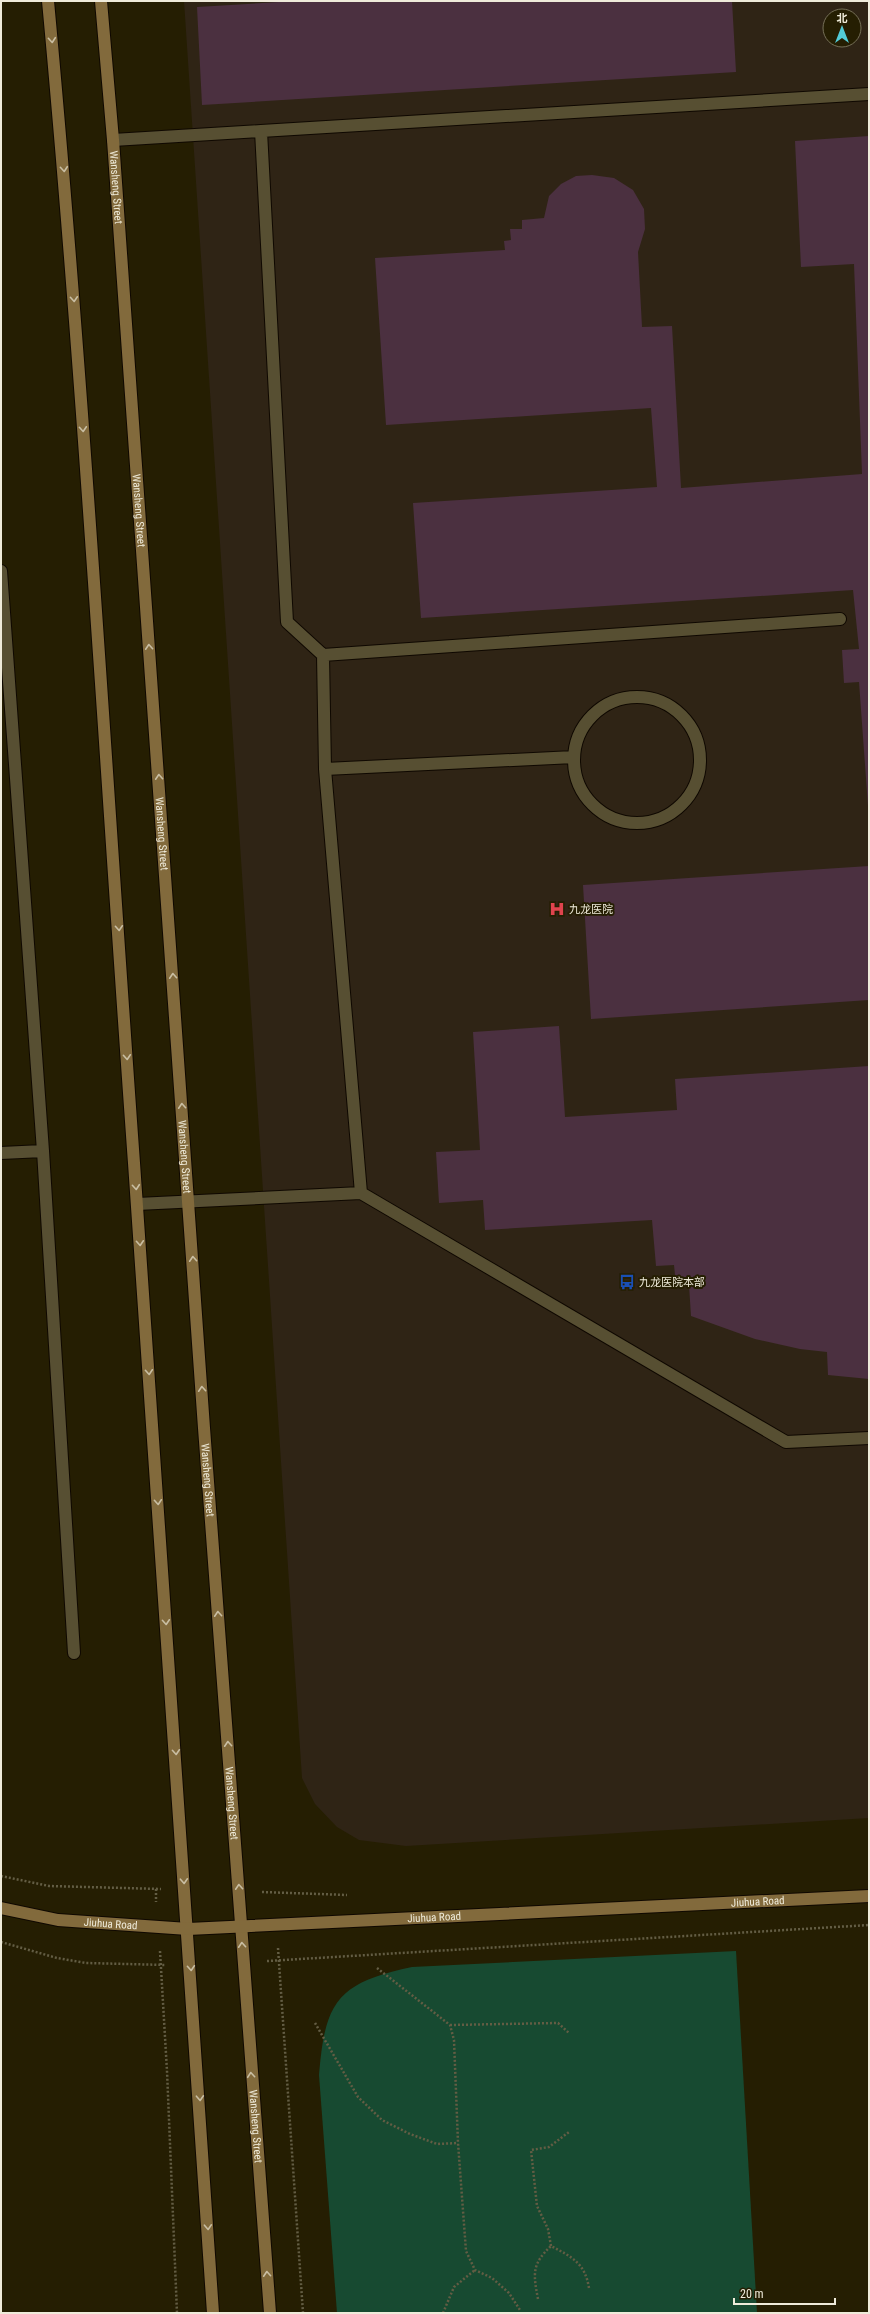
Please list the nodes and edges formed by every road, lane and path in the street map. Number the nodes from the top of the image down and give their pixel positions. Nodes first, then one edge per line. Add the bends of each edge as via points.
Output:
1 (48, 1) edge
2 (101, 1) edge
3 (869, 94) edge
4 (261, 131) junction
5 (113, 140) junction
6 (1, 571) edge
7 (840, 619) dead end
8 (323, 655) junction
9 (574, 757) junction
10 (326, 770) junction
11 (43, 1151) junction
12 (1, 1153) edge
13 (361, 1193) junction
14 (189, 1201) junction
15 (137, 1204) junction
16 (869, 1438) edge
17 (74, 1653) dead end
18 (1, 1876) edge
19 (156, 1889) junction
20 (184, 1889) junction
21 (240, 1891) junction
22 (274, 1893) junction
23 (352, 1895) dead end
24 (869, 1896) edge
25 (1, 1908) edge
26 (276, 1925) junction
27 (869, 1925) edge
28 (240, 1926) junction
29 (158, 1927) junction
30 (188, 1929) junction
31 (1, 1942) edge
32 (278, 1960) junction
33 (243, 1963) junction
34 (160, 1965) junction
35 (191, 1966) junction
36 (377, 1968) dead end
37 (315, 2023) dead end
38 (450, 2025) junction
39 (569, 2033) dead end
40 (569, 2132) dead end
41 (458, 2143) junction
42 (551, 2246) junction
43 (475, 2270) junction
44 (589, 2288) dead end
45 (538, 2298) dead end
46 (520, 2310) dead end
47 (177, 2313) edge
48 (213, 2313) edge
49 (270, 2313) edge
50 (303, 2313) edge
51 (443, 2313) edge

1 -> 15 main road via 66,198
2 - 5 main road, Wansheng Street
3 - 4 street
4 - 5 street
4 - 8 street via 287,622
14 -> 5 main road, Wansheng Street
6 - 11 street
7 - 8 street
8 - 10 street
9 - 9 street via 575,774 592,806 607,816 624,822 642,824 660,820 676,810 688,798 697,782 700,764 699,746 685,720 667,705 650,699 632,698 615,701 599,710 586,723 578,739
9 - 10 street
10 - 13 street
11 - 12 street
11 - 17 street
13 - 14 street
13 - 16 street via 786,1442
14 - 15 street
21 -> 14 main road, Wansheng Street
15 -> 20 main road
18 - 19 path via 49,1886
19 - 20 path
19 - 29 path
20 - 30 main road
21 - 22 path
21 - 28 main road, Wansheng Street
22 - 23 path
22 - 26 path
24 - 26 main road, Jiuhua Road
25 - 29 main road, Jiuhua Road via 58,1920
26 - 28 main road, Jiuhua Road
26 - 32 path
27 - 32 path
28 - 30 main road, Jiuhua Road
33 -> 28 main road, Wansheng Street
29 - 30 main road, Jiuhua Road
29 - 34 path
30 - 35 main road
31 - 34 path via 57,1958 86,1963
32 - 33 path
32 - 50 path
49 -> 33 main road, Wansheng Street
34 - 35 path
34 - 47 path
35 -> 48 main road
36 - 38 path
37 - 41 path via 358,2097 382,2120 438,2144
38 - 39 path via 558,2023
38 - 41 path via 454,2040
40 - 42 path via 549,2147 531,2150 537,2206 548,2229
41 - 43 path via 466,2251
42 - 44 path via 574,2259 587,2274
42 - 45 path via 539,2258 534,2274
43 - 46 path via 492,2278 509,2294
43 - 51 path via 454,2287

